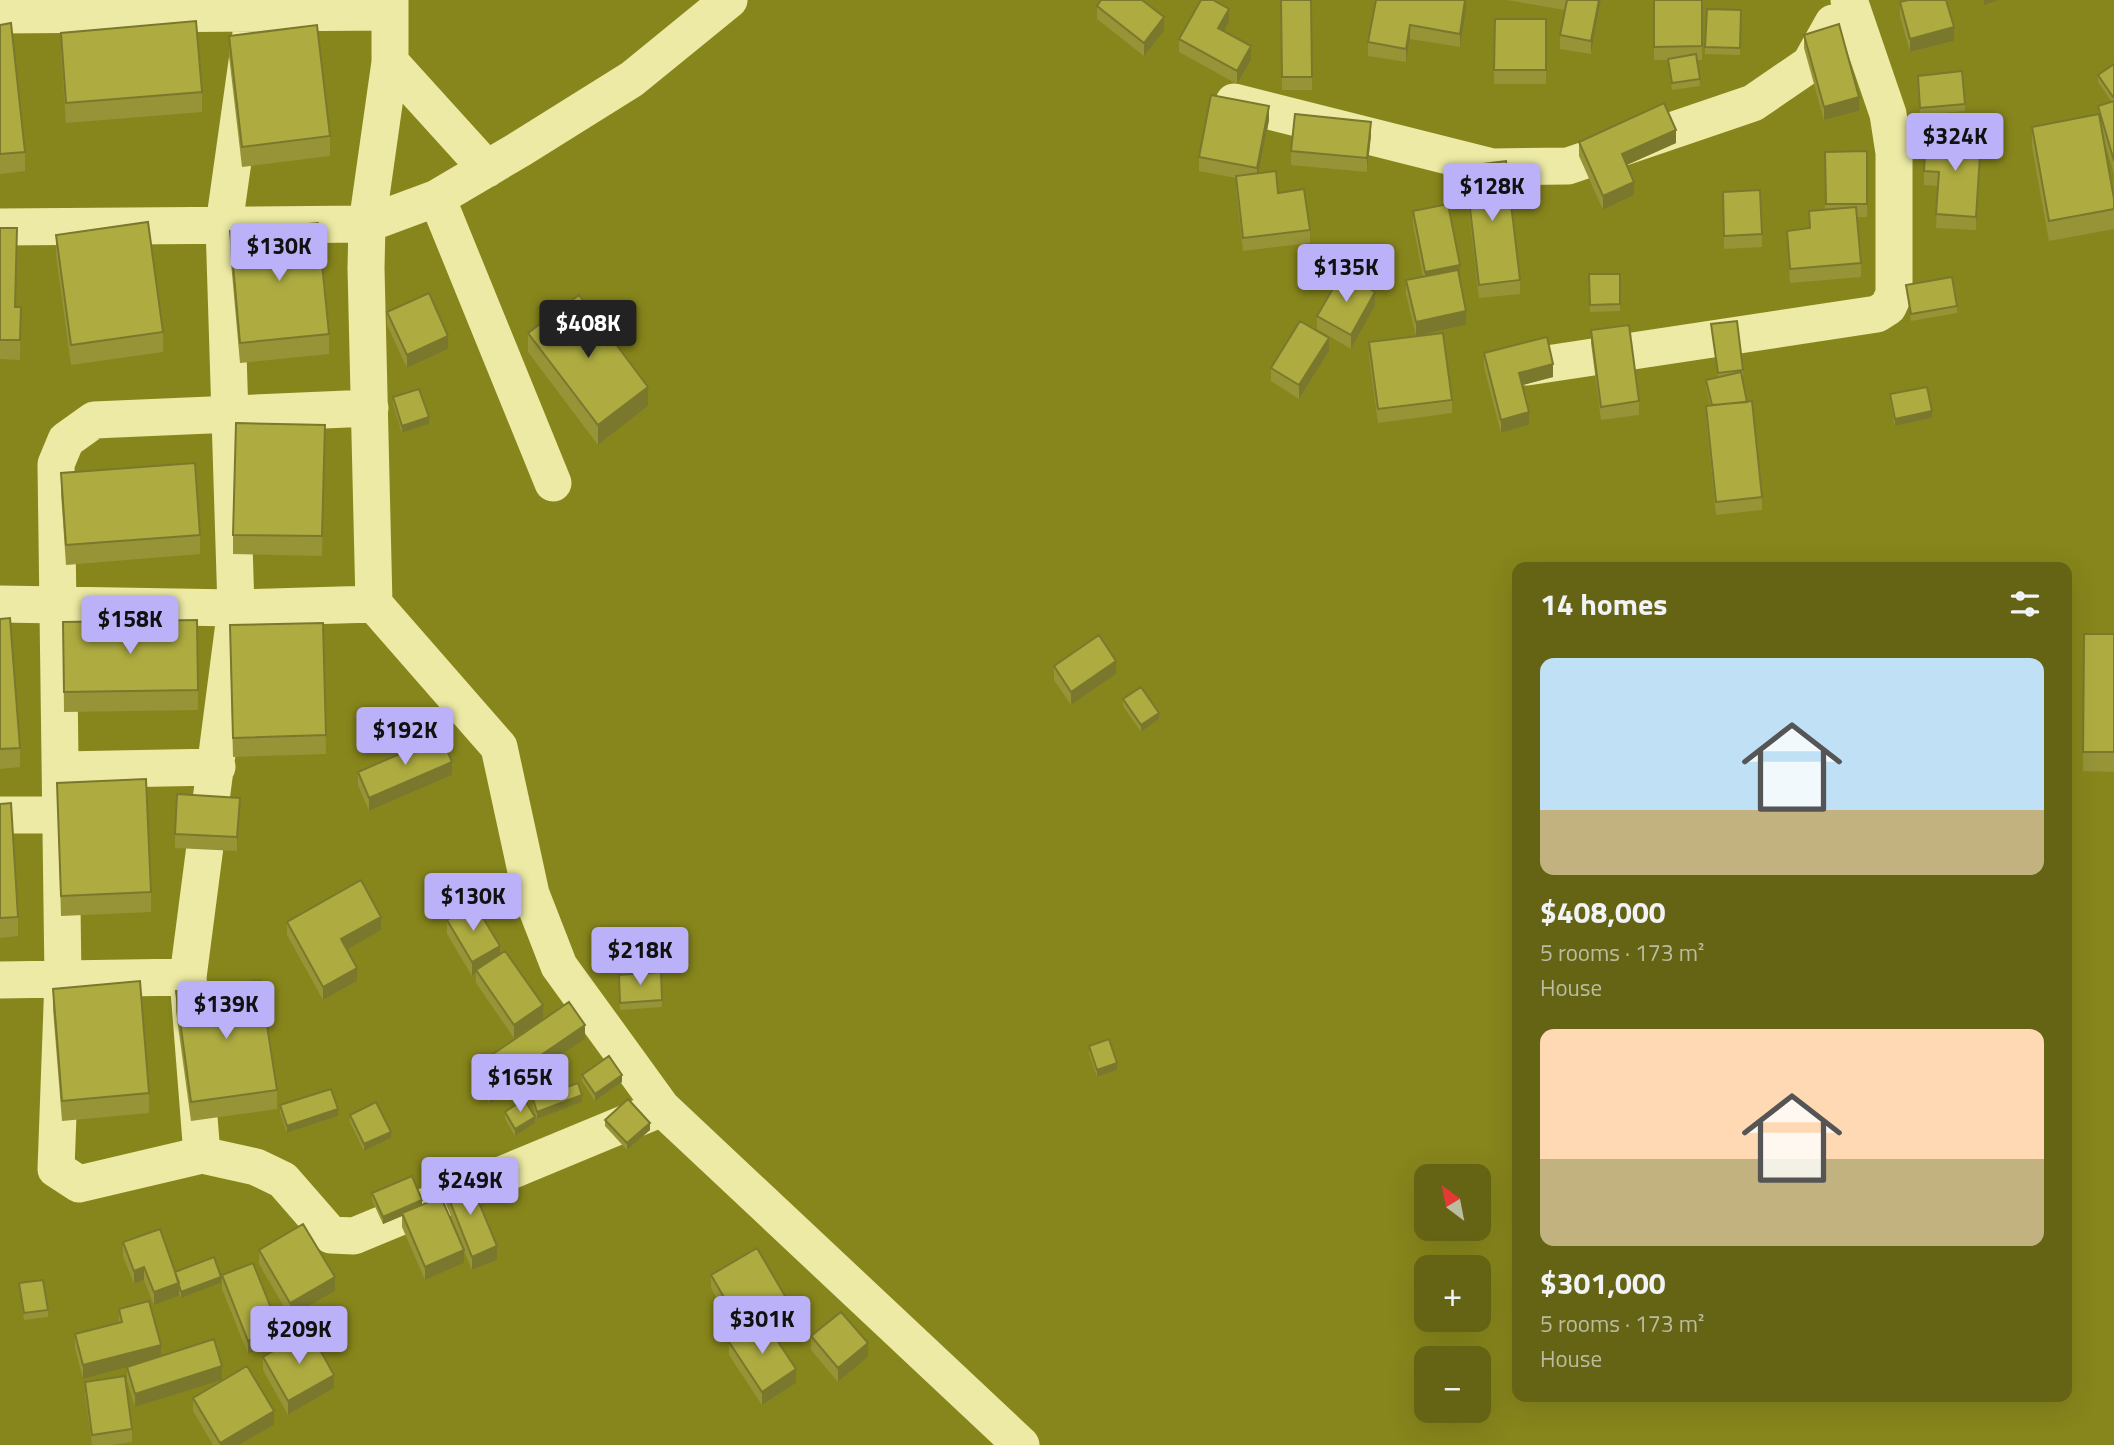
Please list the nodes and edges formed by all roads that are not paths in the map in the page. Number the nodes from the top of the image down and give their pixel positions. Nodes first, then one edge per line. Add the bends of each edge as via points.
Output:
1 (729, 0) edge
2 (1848, 0) edge
3 (390, 6) edge
4 (254, 12) junction
5 (0, 15) edge
6 (390, 62) junction
7 (1234, 102) edge
8 (487, 169) junction
9 (437, 198) junction
10 (367, 224) junction
11 (224, 225) junction
12 (0, 227) edge
13 (1527, 367) edge
14 (370, 408) junction
15 (230, 415) junction
16 (553, 483) dead end
17 (60, 603) junction
18 (0, 604) edge
19 (374, 604) junction
20 (236, 608) junction
21 (217, 767) junction
22 (62, 770) junction
23 (0, 815) edge
24 (62, 816) junction
25 (188, 977) junction
26 (64, 979) junction
27 (0, 980) edge
28 (662, 1108) junction
29 (202, 1155) junction
30 (1021, 1445) edge

1 - 8 street via 632,79
2 - 7 street via 1810,64 1753,103 1568,166 1492,167
2 - 13 street via 1888,114 1894,153 1894,294 1888,307 1877,314
3 - 4 street
3 - 6 street
4 - 5 street
4 - 11 street
6 - 8 street
6 - 10 street
8 - 9 street
9 - 10 street
9 - 16 street
10 - 11 street
10 - 14 street
11 - 12 street
11 - 15 street
14 - 15 street
14 - 19 street
15 - 17 street via 94,420 66,440 56,464
15 - 20 street
17 - 18 street
17 - 20 street
17 - 22 street
19 - 20 street
19 - 28 street via 499,747 531,894 559,966
20 - 21 street
21 - 22 street
21 - 25 street
22 - 24 street
23 - 24 street
24 - 26 street
25 - 26 street
25 - 29 street
26 - 27 street
26 - 29 street via 56,1169 79,1184
28 - 29 street via 354,1236 331,1235 283,1180 256,1167
28 - 30 street

